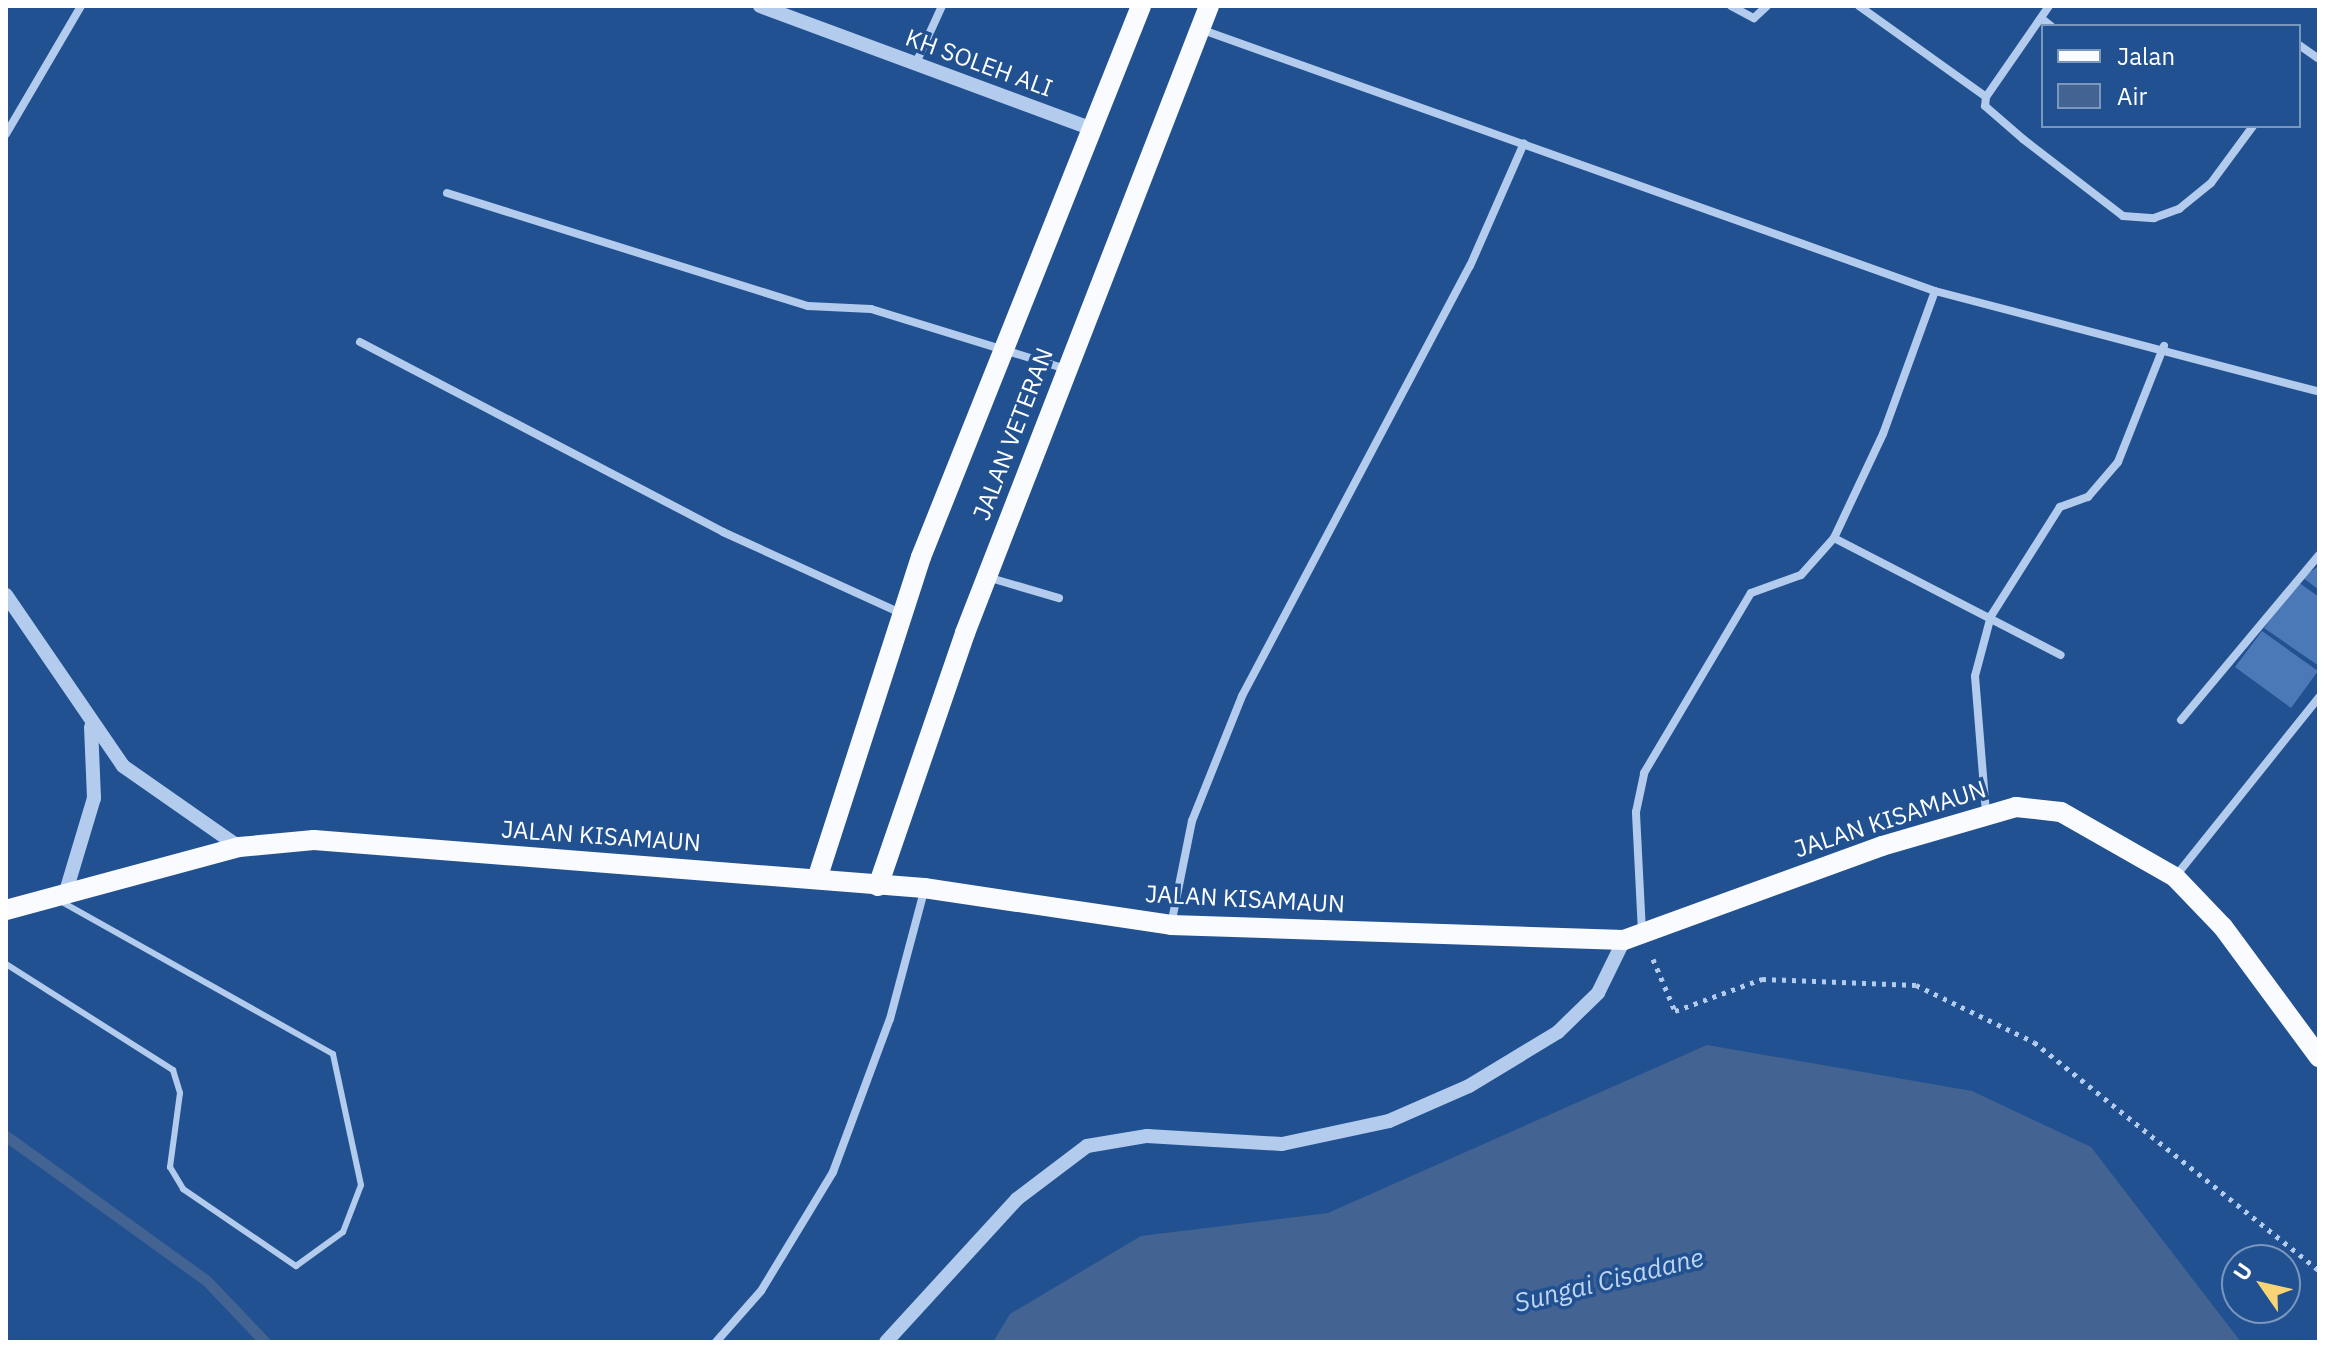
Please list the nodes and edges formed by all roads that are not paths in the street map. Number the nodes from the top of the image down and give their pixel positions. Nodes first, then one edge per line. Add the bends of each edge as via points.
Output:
1 (81, 6) edge
2 (760, 6) edge
3 (942, 6) edge
4 (1141, 6) edge
5 (1209, 6) edge
6 (1731, 6) edge
7 (1767, 6) edge
8 (1859, 6) edge
9 (2049, 6) edge
10 (2041, 18) junction
11 (2048, 24) edge
12 (1199, 29) junction
13 (2301, 46) edge
14 (2319, 59) edge
15 (916, 63) junction
16 (1986, 97) junction
17 (2251, 128) edge
18 (1092, 129) junction
19 (6, 134) edge
20 (1524, 143) junction
21 (447, 193) dead end
22 (1935, 291) junction
23 (360, 342) dead end
24 (2164, 346) junction
25 (1004, 350) junction
26 (1066, 369) junction
27 (2319, 392) edge
28 (1834, 538) junction
29 (2319, 555) edge
30 (986, 577) junction
31 (6, 595) edge
32 (1059, 598) dead end
33 (901, 613) junction
34 (1991, 616) junction
35 (2061, 655) dead end
36 (2319, 697) edge
37 (2181, 720) dead end
38 (91, 727) junction
39 (1986, 813) junction
40 (239, 847) junction
41 (2175, 877) junction
42 (817, 879) junction
43 (878, 886) junction
44 (924, 888) junction
45 (58, 891) junction
46 (6, 910) edge
47 (1171, 925) junction
48 (1633, 936) junction
49 (6, 964) edge
50 (2319, 1057) edge
51 (716, 1342) edge
52 (886, 1342) edge

1 - 19 street
2 - 15 street, KH SOLEH ALI
3 - 15 street
4 - 18 main road, JALAN VETERAN
5 - 12 main road, JALAN VETERAN
6 - 7 street via 1754,18
8 - 16 street
9 - 10 street
10 - 11 street
10 - 16 street
12 - 20 street
12 - 26 main road, JALAN VETERAN
13 - 14 street
15 - 18 street, KH SOLEH ALI
16 - 17 street via 1985,106 2023,139 2123,216 2143,219 2190,201
18 - 25 main road, JALAN VETERAN
20 - 22 street
20 - 47 street via 1470,266 1242,696 1192,821
21 - 25 street via 808,306 871,309
22 - 24 street
22 - 28 street via 1883,434
23 - 33 street via 723,532
24 - 27 street
24 - 34 street via 2118,462 2088,497 2060,507
25 - 26 street
25 - 33 main road, JALAN VETERAN
26 - 30 main road, JALAN VETERAN
28 - 34 street
28 - 48 street via 1801,575 1751,593 1644,773 1636,812
29 - 37 street
30 - 32 street
30 - 43 main road, JALAN VETERAN
31 - 38 street
33 - 42 main road, JALAN VETERAN
34 - 35 street
34 - 39 street via 1975,676
36 - 41 street
38 - 40 street via 147,789
38 - 45 street via 94,798
39 - 41 main road, JALAN KISAMAUN via 2061,812
39 - 48 main road, JALAN KISAMAUN
40 - 42 main road, JALAN KISAMAUN via 314,840
40 - 45 main road, JALAN KISAMAUN
41 - 50 main road, JALAN KISAMAUN via 2223,927
42 - 43 main road, JALAN KISAMAUN
43 - 44 main road, JALAN KISAMAUN
44 - 47 main road, JALAN KISAMAUN
44 - 51 street via 890,1019 833,1172 761,1291
45 - 46 main road, JALAN KISAMAUN
45 - 49 lane via 333,1054 361,1185 343,1232 296,1266 183,1189 170,1167 180,1093 173,1070
47 - 48 main road, JALAN KISAMAUN
48 - 52 street via 1598,993 1558,1032 1469,1086 1389,1121 1282,1144 1147,1136 1087,1146 1017,1199

